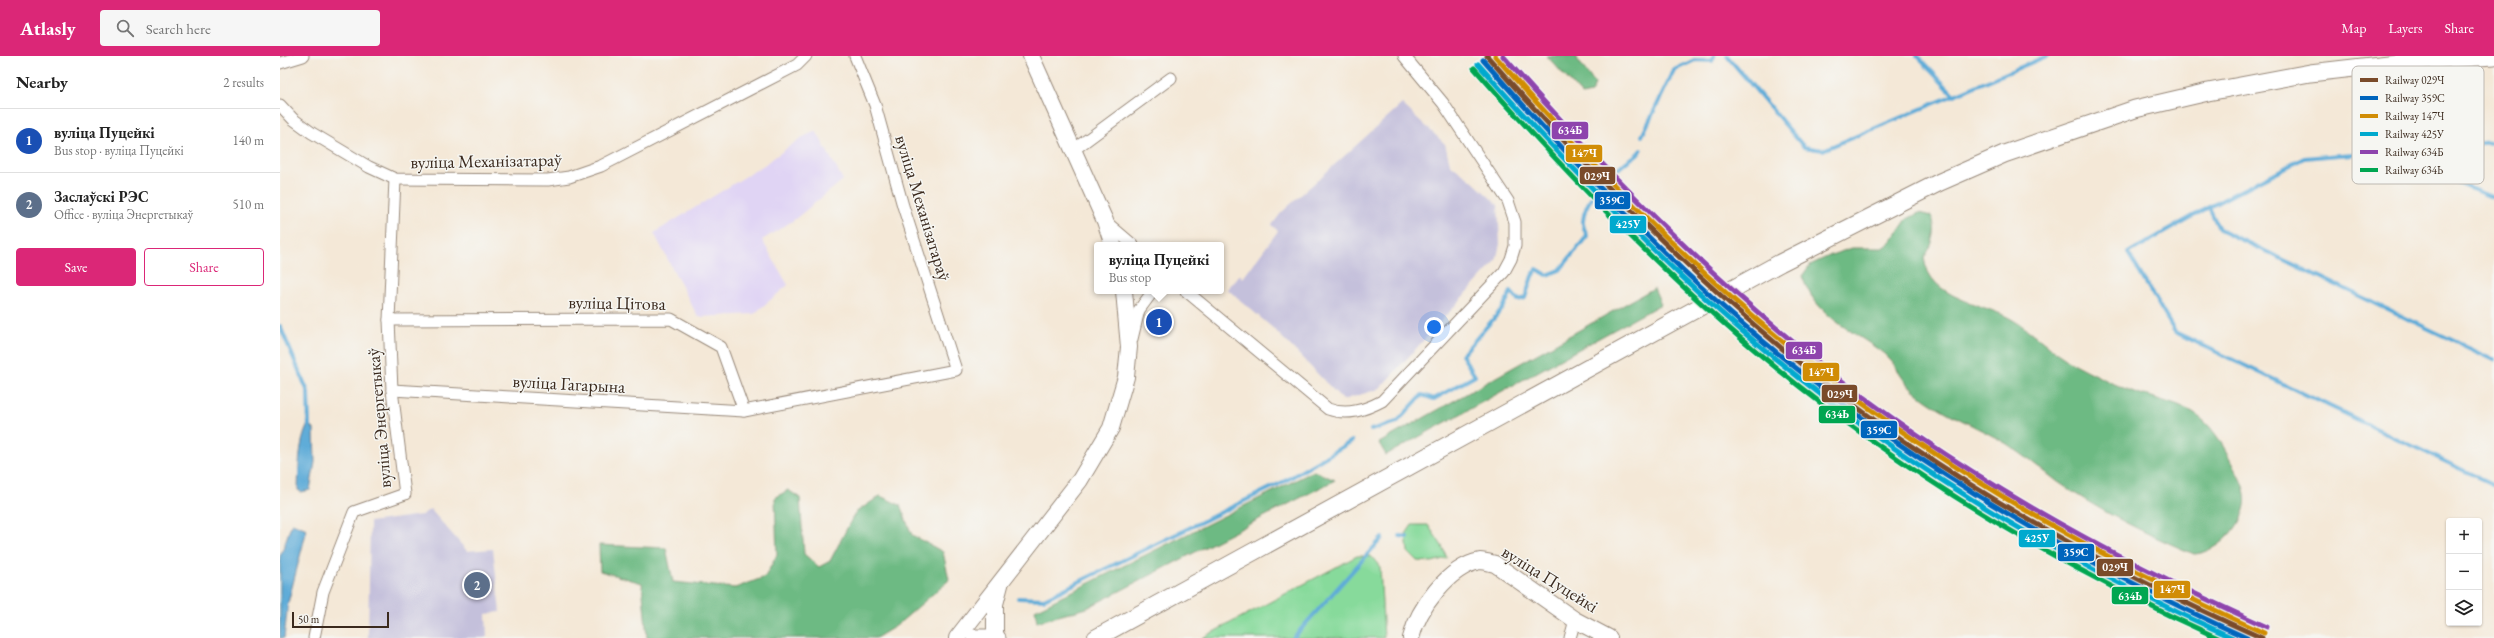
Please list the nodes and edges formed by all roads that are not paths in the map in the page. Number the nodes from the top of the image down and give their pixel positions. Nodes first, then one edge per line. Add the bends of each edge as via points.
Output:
1 (303, 56) edge
2 (806, 56) edge
3 (855, 56) edge
4 (1031, 56) edge
5 (1404, 56) edge
6 (2494, 56) edge
7 (280, 63) edge
8 (2371, 66) edge
9 (2352, 68) edge
10 (1171, 78) dead end
11 (280, 105) edge
12 (1072, 151) junction
13 (395, 179) junction
14 (1105, 221) junction
15 (1112, 242) edge
16 (1130, 242) edge
17 (1124, 294) edge
18 (1151, 294) edge
19 (1190, 294) edge
20 (389, 320) junction
21 (1130, 347) junction
22 (392, 390) junction
23 (744, 411) junction
24 (1003, 578) junction
25 (1575, 620) junction
26 (1096, 637) edge
27 (314, 638) edge
28 (957, 638) edge
29 (975, 638) edge
30 (996, 638) edge
31 (1411, 638) edge
32 (1570, 638) edge
33 (1609, 638) edge

1 - 7 street
2 - 13 street, вуліца Механізатараў via 797,64 640,147 569,178
3 - 23 street, вуліца Механізатараў via 875,105 903,206 956,370
4 - 12 main road
5 - 19 street via 1443,103 1508,200 1515,222 1515,246 1504,272 1382,401 1367,409 1341,412 1328,409
6 - 8 main road
9 - 26 main road via 2310,73 2208,92 2135,109 2004,154 1940,182 1780,263
10 - 12 street
11 - 13 street, вуліца Механізатараў via 312,133 369,167
12 - 14 main road
13 - 20 street, вуліца Энергетыкаў
14 - 15 main road
14 - 16 street
17 - 21 main road
18 - 21 street via 1139,310
20 - 22 street, вуліца Энергетыкаў
20 - 23 street, вуліца Цітова via 671,319 721,348
21 - 24 main road via 1126,377 1111,428 1080,480
22 - 23 street, вуліца Гагарына
22 - 27 street, вуліца Энергетыкаў via 405,494 354,512 322,592
24 - 28 main road
24 - 30 main road via 995,604
25 - 31 main road, вуліца Пуцейкі via 1495,564 1481,561 1458,571 1441,586 1423,608
25 - 32 street
25 - 33 main road, вуліца Пуцейкі
29 - 30 main road

